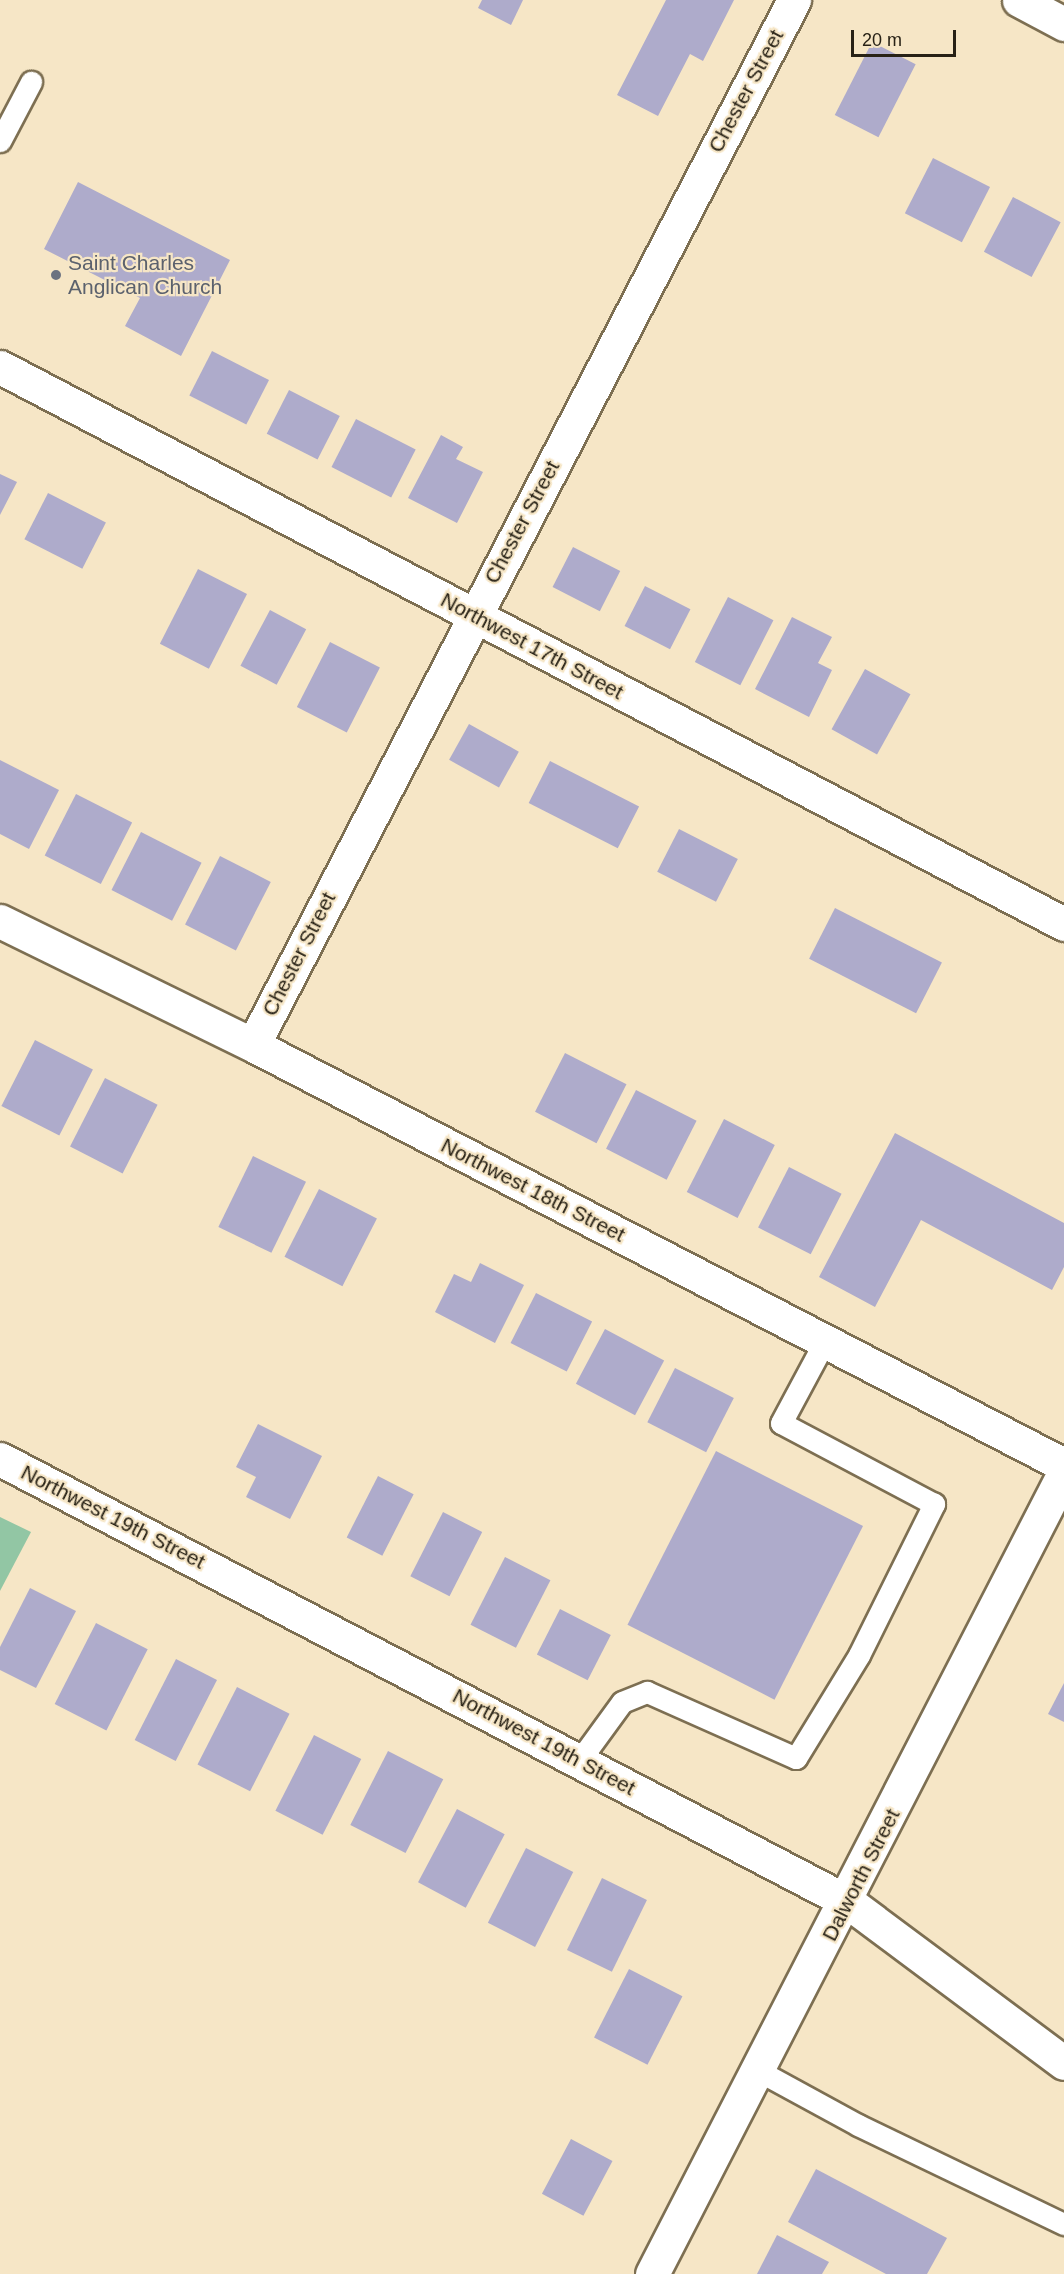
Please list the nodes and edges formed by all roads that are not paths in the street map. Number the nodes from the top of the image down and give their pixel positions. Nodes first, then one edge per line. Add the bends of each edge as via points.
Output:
1 (794, 0) edge
2 (1019, 0) edge
3 (1064, 24) edge
4 (30, 82) dead end
5 (0, 141) edge
6 (0, 367) edge
7 (473, 615) junction
8 (0, 921) edge
9 (1064, 924) edge
10 (253, 1045) junction
11 (825, 1341) junction
12 (0, 1459) edge
13 (1064, 1465) edge
14 (1064, 1473) edge
15 (579, 1761) junction
16 (848, 1902) junction
17 (1064, 2063) edge
18 (759, 2071) junction
19 (1064, 2224) edge
20 (652, 2274) edge

1 - 7 street, Chester Street
2 - 3 street
4 - 5 lane
6 - 7 street, Northwest 17th Street
7 - 9 street, Northwest 17th Street
7 - 10 street, Chester Street
8 - 10 street, Northwest 18th Street
10 - 11 street, Northwest 18th Street
11 - 13 street, Northwest 18th Street
11 - 15 lane via 782,1423 934,1504 859,1655 796,1758 647,1692 622,1702
12 - 15 street, Northwest 19th Street
14 - 16 street, Dalworth Street
15 - 16 street, Northwest 19th Street
16 - 17 street, Northwest 19th Street
16 - 18 street, Dalworth Street
18 - 19 lane via 858,2125
18 - 20 street, Dalworth Street

